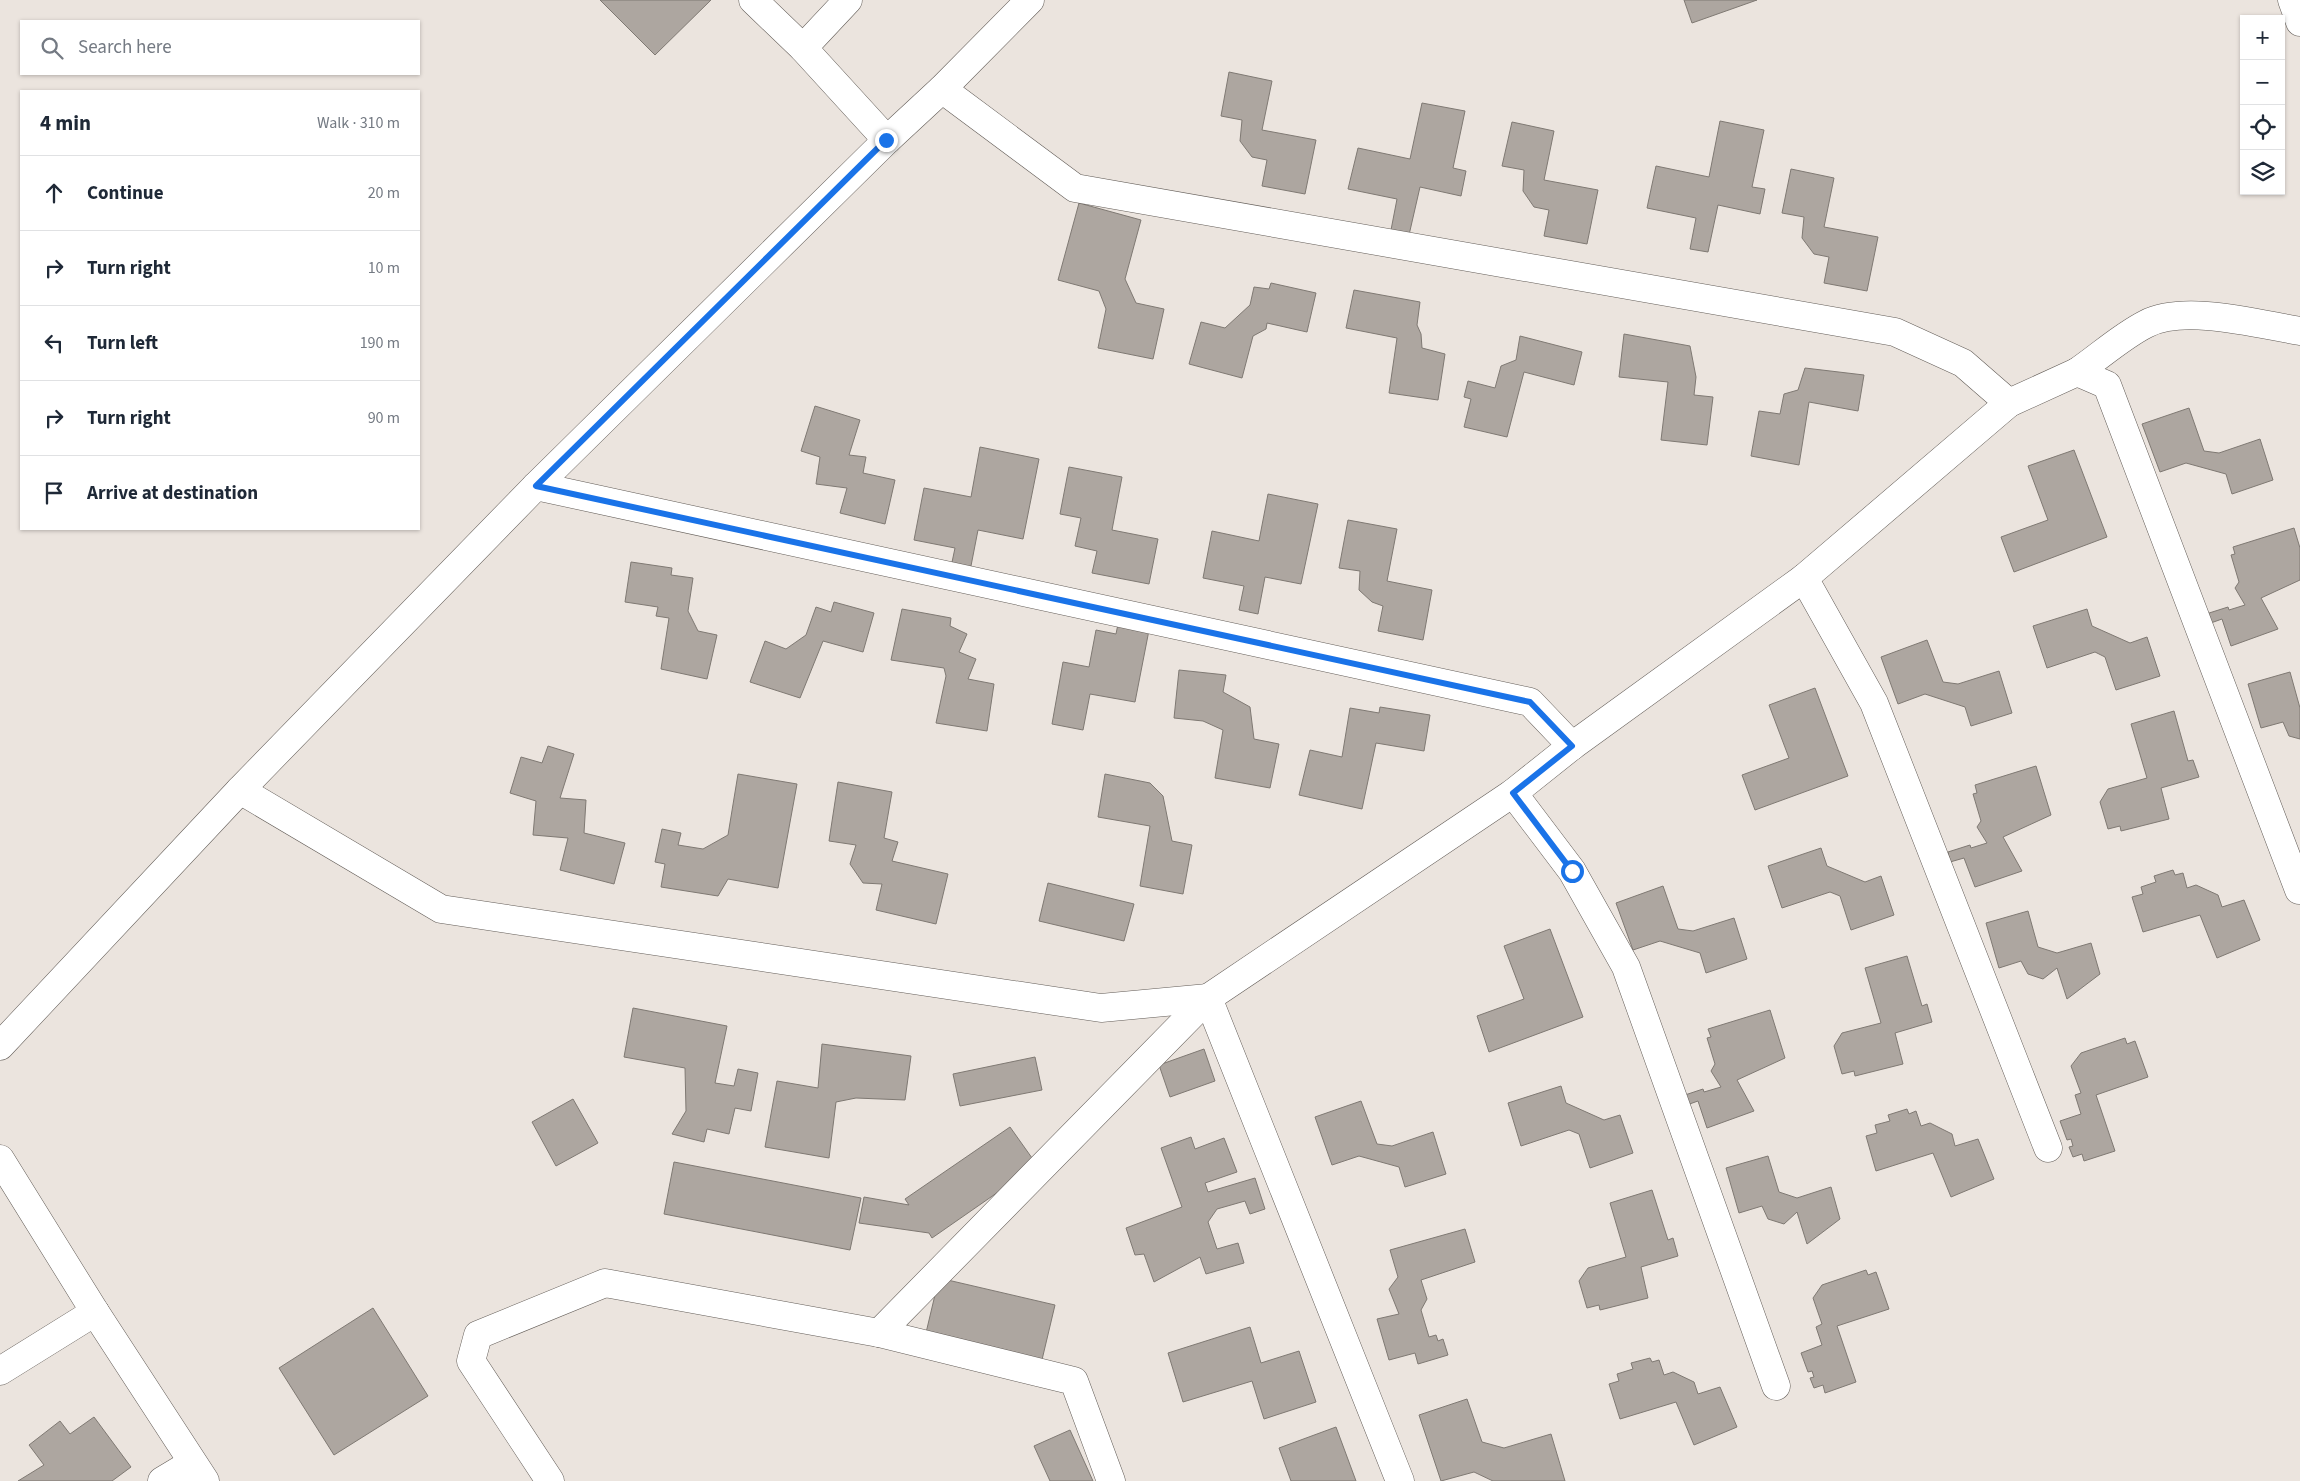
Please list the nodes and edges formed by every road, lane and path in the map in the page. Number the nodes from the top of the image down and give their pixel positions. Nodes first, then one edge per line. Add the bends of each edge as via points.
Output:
1 (753, 0) edge
2 (848, 0) edge
3 (1030, 0) edge
4 (2292, 0) edge
5 (2300, 22) edge
6 (803, 48) junction
7 (942, 89) junction
8 (886, 140) junction
9 (2300, 331) edge
10 (2077, 372) junction
11 (2009, 404) junction
12 (536, 486) junction
13 (1804, 578) junction
14 (1572, 746) junction
15 (240, 790) junction
16 (1513, 793) junction
17 (2299, 890) edge
18 (1208, 998) junction
19 (0, 1046) edge
20 (2048, 1148) dead end
21 (0, 1159) edge
22 (95, 1312) junction
23 (879, 1333) junction
24 (0, 1371) edge
25 (1776, 1386) dead end
26 (199, 1472) edge
27 (162, 1481) edge
28 (550, 1481) edge
29 (1112, 1481) edge
30 (1400, 1481) edge

1 - 6 street
2 - 6 street
3 - 7 street
4 - 5 street
6 - 8 street
7 - 8 street
7 - 11 street via 1075,188 1895,332 1963,363
8 - 12 street
9 - 10 street via 2201,315 2169,315 2146,324
10 - 11 street
10 - 17 street via 2108,385
11 - 13 street
12 - 14 street via 1530,702
12 - 15 street
13 - 14 street
13 - 20 street via 1874,703
14 - 16 street
15 - 18 street via 441,910 1101,1008
15 - 19 street
16 - 18 street
16 - 25 street via 1572,871 1626,968
18 - 23 street
18 - 30 street
21 - 22 street
22 - 24 street
22 - 26 street
23 - 28 street via 605,1283 478,1335 471,1361
23 - 29 street via 1074,1380
26 - 27 street

